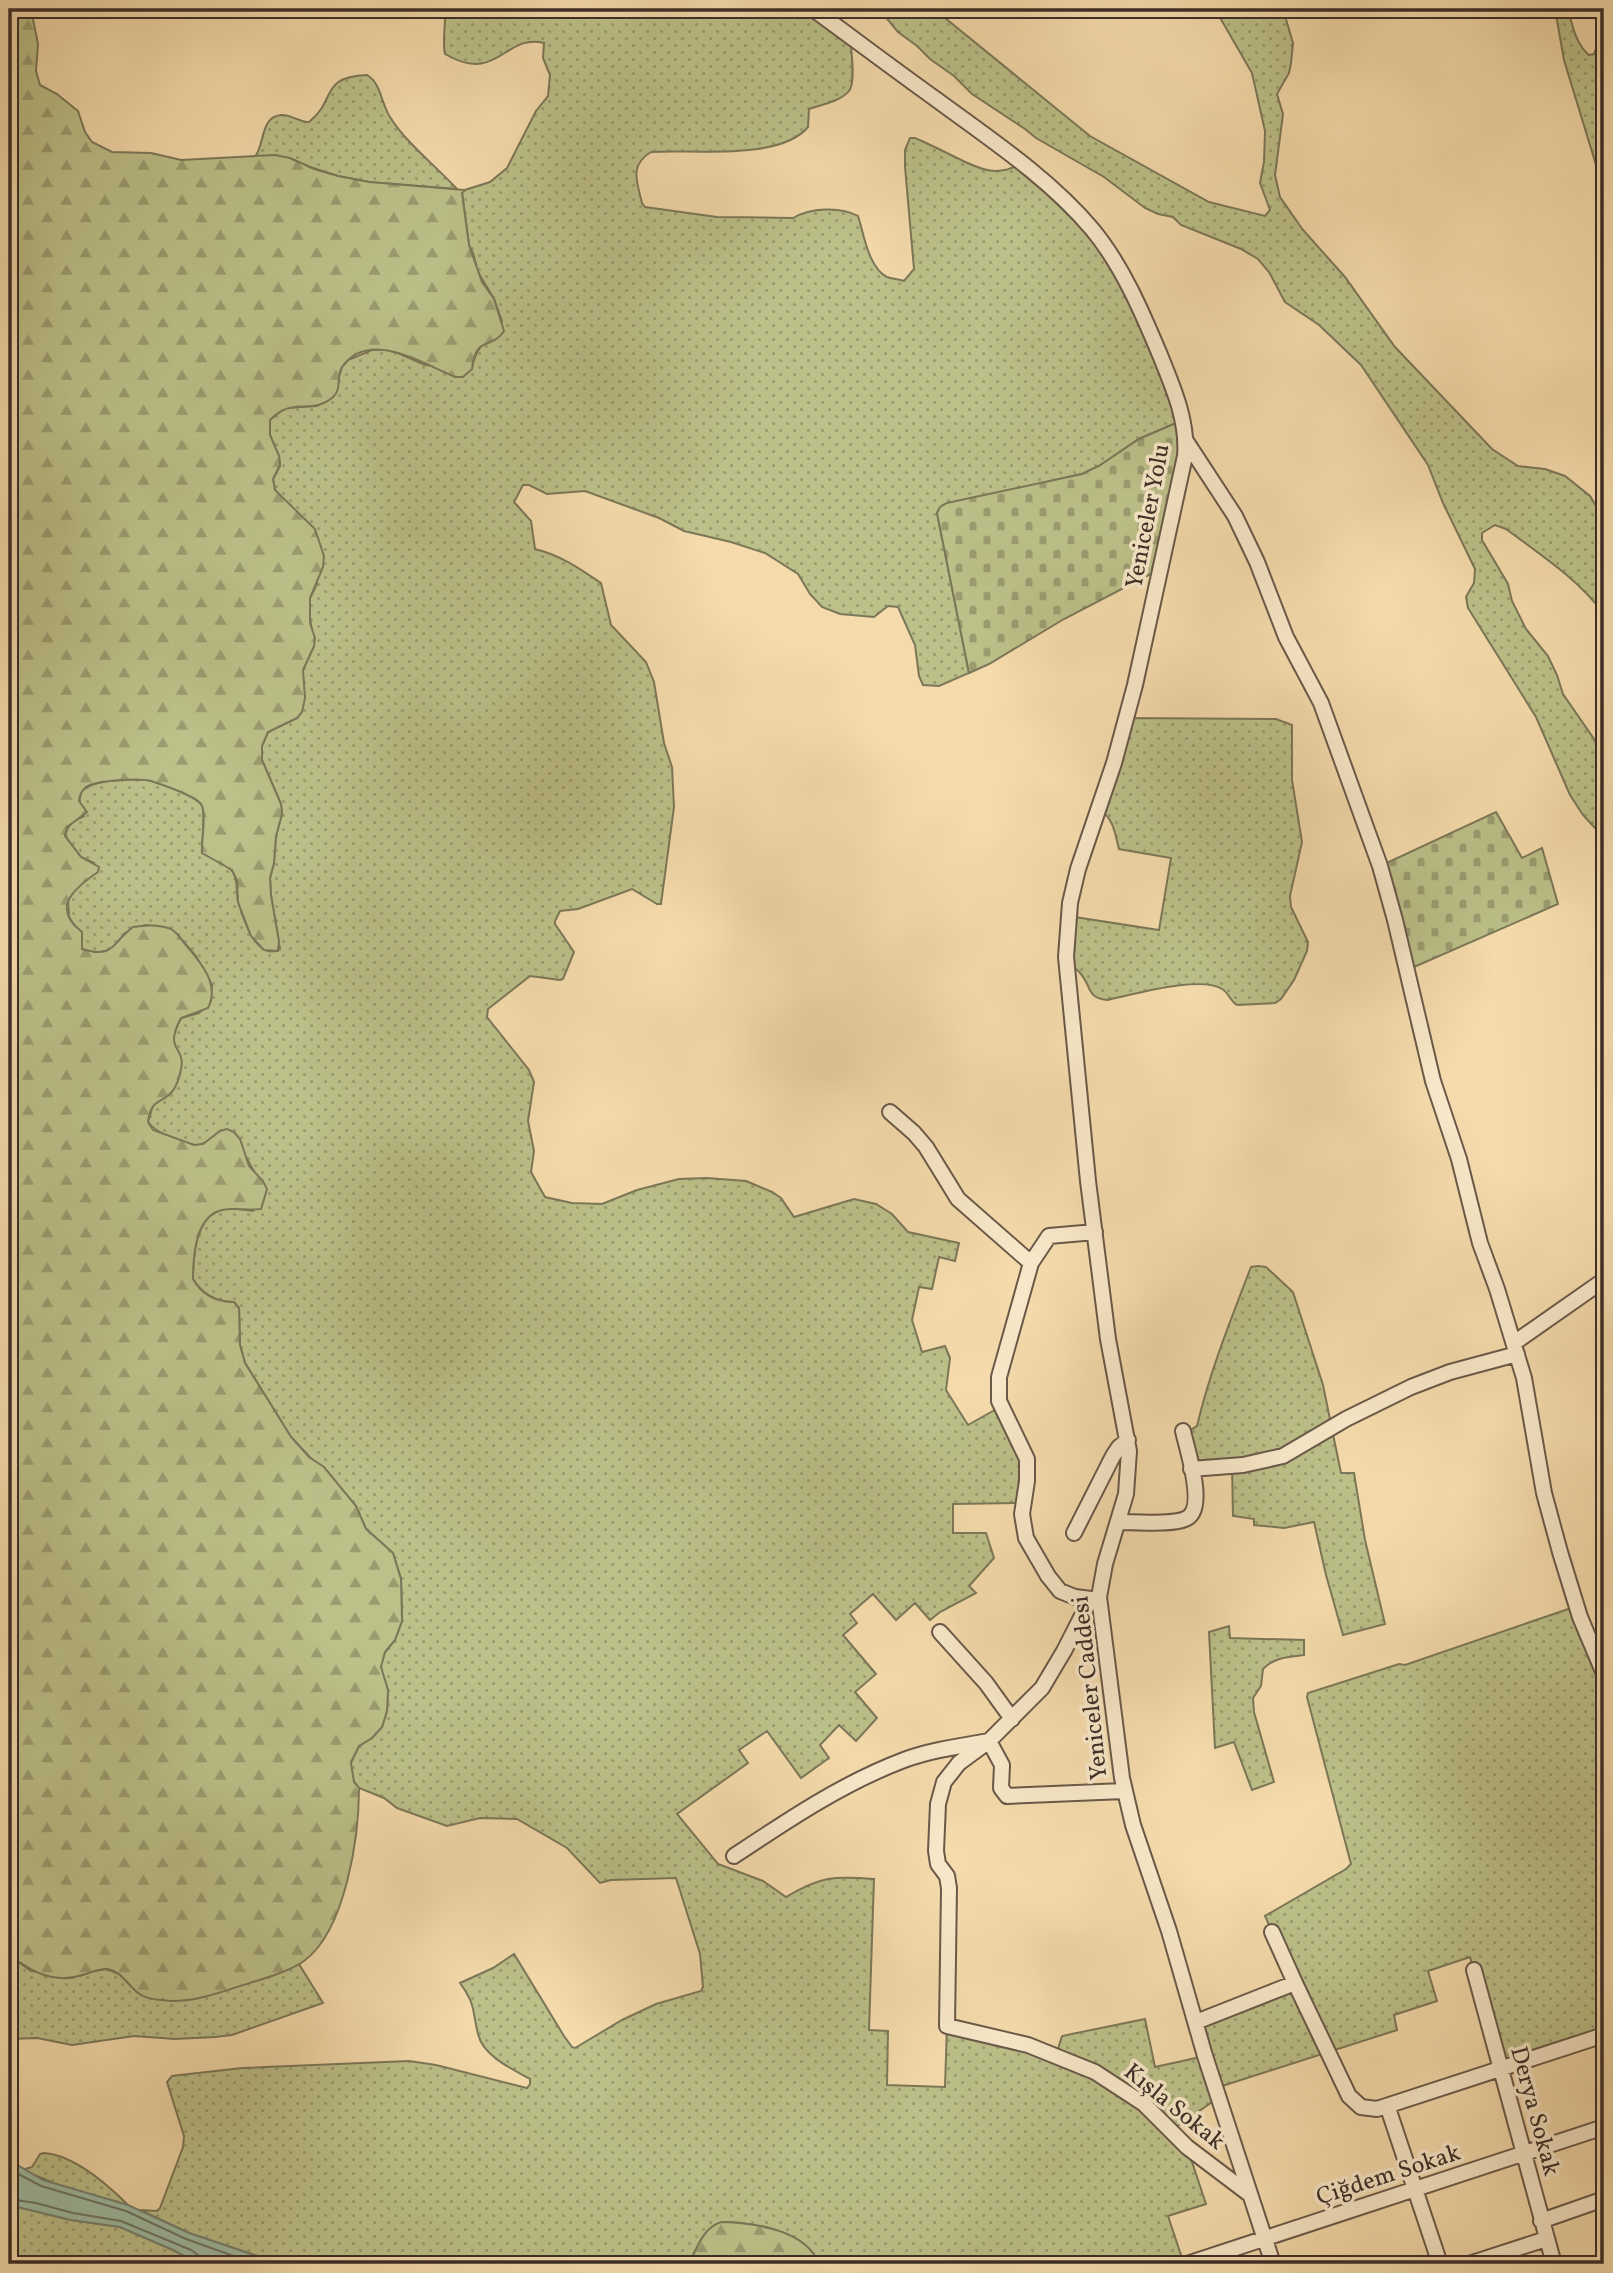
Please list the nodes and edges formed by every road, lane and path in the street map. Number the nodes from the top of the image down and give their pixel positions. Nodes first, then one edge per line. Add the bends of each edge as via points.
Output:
1 (813, 9) edge
2 (1186, 441) junction
3 (1076, 1050) joint
4 (890, 1112) dead end
5 (1095, 1232) junction
6 (1031, 1263) junction
7 (1604, 1280) edge
8 (1515, 1348) junction
9 (1183, 1431) dead end
10 (1128, 1440) junction
11 (1191, 1468) junction
12 (1118, 1522) junction
13 (1074, 1533) dead end
14 (1095, 1598) junction
15 (940, 1632) dead end
16 (1604, 1674) edge
17 (1012, 1719) junction
18 (989, 1741) junction
19 (1124, 1791) junction
20 (734, 1856) dead end
21 (1272, 1932) dead end
22 (1474, 1970) dead end
23 (1296, 1983) junction
24 (1196, 2022) junction
25 (1604, 2035) edge
26 (1501, 2070) junction
27 (1388, 2108) junction
28 (1604, 2127) edge
29 (1523, 2154) junction
30 (1415, 2188) junction
31 (1250, 2194) junction
32 (1604, 2199) edge
33 (1541, 2221) junction
34 (1264, 2238) junction
35 (1546, 2239) junction
36 (1187, 2264) edge
37 (1273, 2264) edge
38 (1440, 2264) edge
39 (1469, 2264) edge
40 (1554, 2264) edge

1 - 2 street, Yeniceler Yolu via 987,135 1091,229 1146,322 1172,386
2 - 3 street, Yeniceler Yolu via 1135,685 1070,903 1066,957
2 - 8 street via 1235,516 1330,726 1384,881 1433,1081
3 - 5 street, Yeniceler Caddesi
4 - 6 street via 926,1147 958,1199
5 - 6 street via 1049,1236
5 - 10 street, Yeniceler Caddesi via 1108,1339
6 - 14 street via 999,1377 999,1401 1027,1459 1022,1514 1026,1538 1060,1591
7 - 8 street
8 - 11 street via 1420,1383 1283,1456 1243,1465
8 - 16 street via 1560,1552
9 - 11 street
10 - 12 street, Yeniceler Caddesi via 1129,1479
10 - 13 street via 1113,1457
11 - 12 street via 1197,1497 1192,1516 1181,1521
12 - 14 street, Yeniceler Caddesi
14 - 17 street via 1042,1688
14 - 19 street, Yeniceler Caddesi
15 - 17 street
17 - 18 street
18 - 19 street via 1002,1765 1001,1788 1007,1796
18 - 20 street via 906,1760 872,1774 791,1818
18 - 31 street, Kışla Sokak via 950,1772 940,1790 937,1858 949,1888 947,2026 1028,2045 1094,2072 1144,2104 1187,2147
19 - 24 street, Yeniceler Caddesi
21 - 23 street
22 - 26 street, Derya Sokak
23 - 24 street
23 - 27 street via 1349,2096 1361,2107
24 - 31 street, Yeniceler Caddesi
25 - 26 street
26 - 27 street
26 - 29 street, Derya Sokak
27 - 30 street
28 - 29 street, Çiğdem Sokak
29 - 30 street, Çiğdem Sokak
29 - 33 street, Derya Sokak
30 - 34 street, Çiğdem Sokak
30 - 38 street
31 - 34 street, Yeniceler Caddesi
32 - 33 street
33 - 35 street, Derya Sokak
34 - 36 street, Çiğdem Sokak
34 - 37 street, Yeniceler Caddesi
35 - 39 street
35 - 40 street, Derya Sokak

